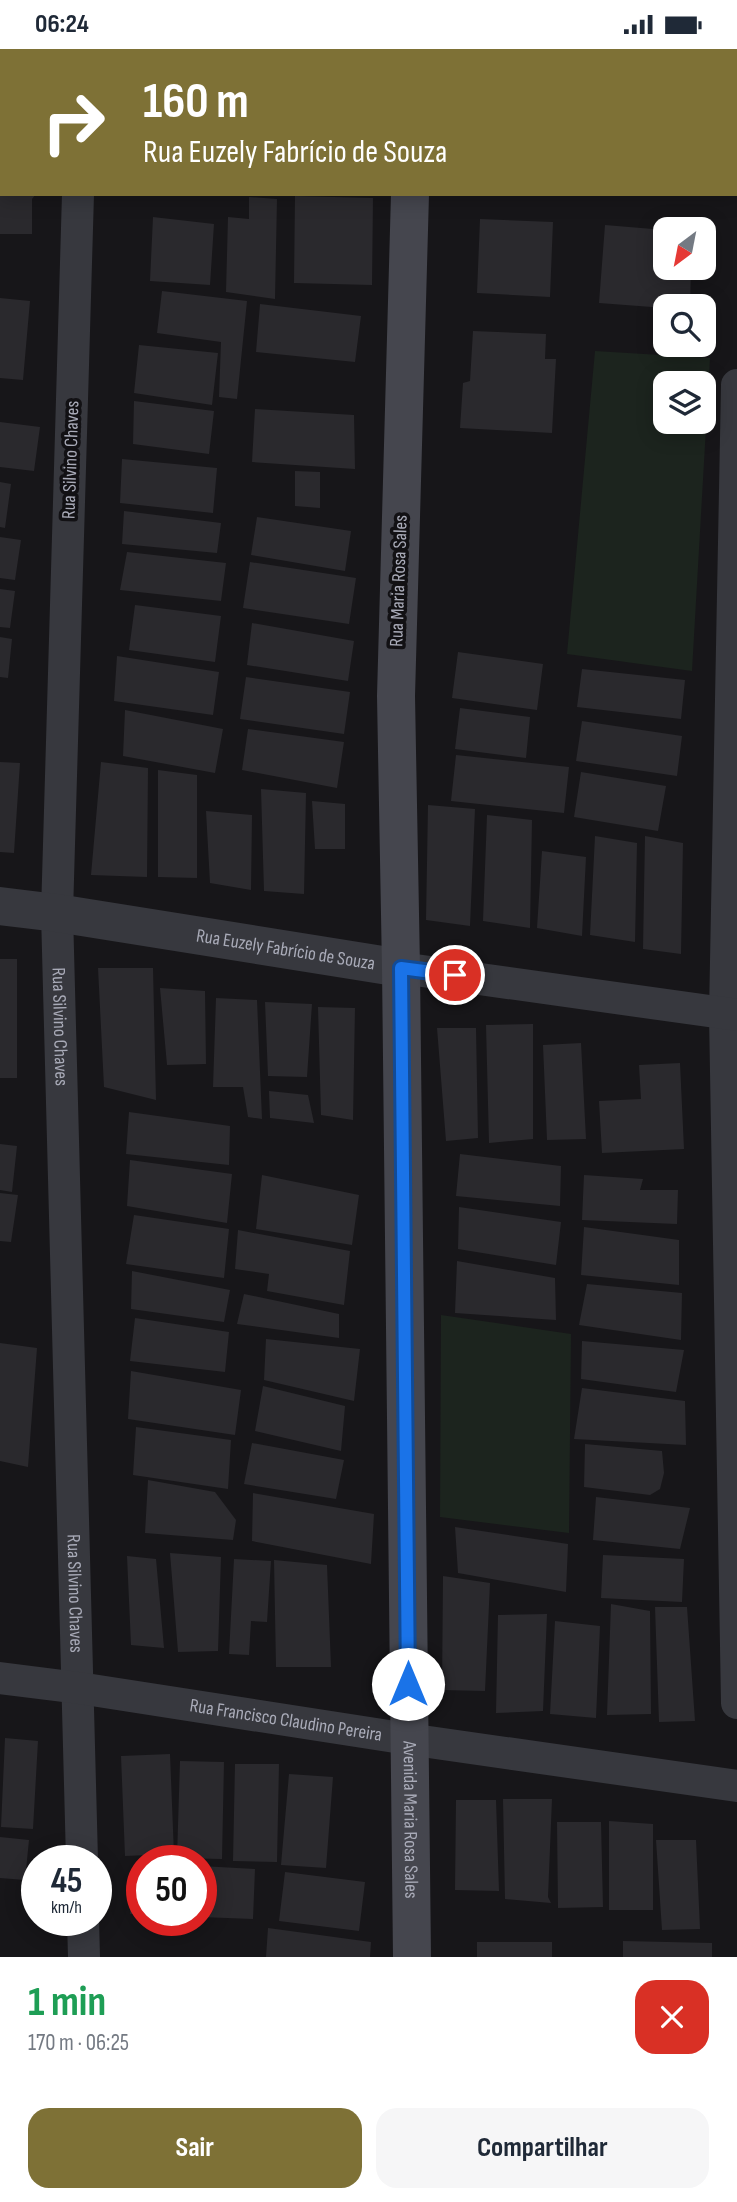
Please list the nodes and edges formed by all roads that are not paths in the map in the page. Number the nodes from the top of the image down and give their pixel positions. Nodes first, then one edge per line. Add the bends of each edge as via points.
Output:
1 (78, 196) edge
2 (410, 196) edge
3 (737, 385) edge
4 (0, 906) edge
5 (57, 913) junction
6 (401, 968) junction
7 (731, 1015) edge
8 (0, 1678) edge
9 (79, 1688) junction
10 (737, 1703) edge
11 (408, 1739) junction
12 (737, 1786) edge
13 (82, 1845) edge
14 (83, 1936) edge
15 (84, 1957) edge
16 (412, 1957) edge

1 - 5 street, Rua Silvino Chaves
2 - 6 main road, Rua Maria Rosa Sales via 396,697
3 - 7 street
4 - 5 street, Rua Euzely Fabrício de Souza
5 - 6 street, Rua Euzely Fabrício de Souza
5 - 9 street, Rua Silvino Chaves
6 - 7 street, Rua Euzely Fabrício de Souza
6 - 11 main road, Avenida Maria Rosa Sales
7 - 10 street
8 - 9 street, Rua Francisco Claudino Pereira
9 - 11 street, Rua Francisco Claudino Pereira
9 - 13 street, Rua Silvino Chaves
11 - 12 street, Rua Francisco Claudino Pereira
11 - 16 main road, Avenida Maria Rosa Sales
14 - 15 street

